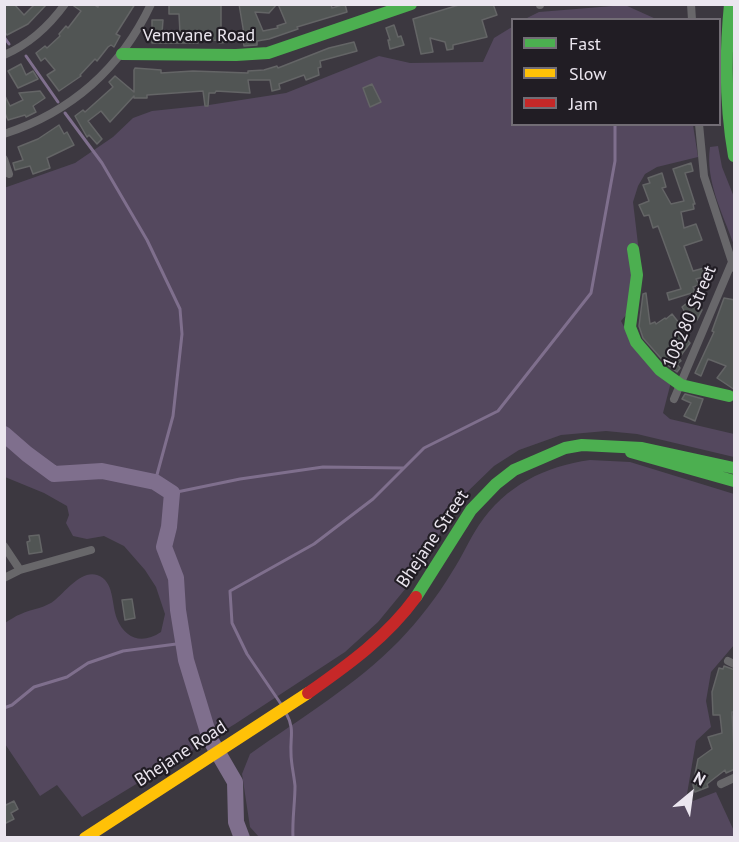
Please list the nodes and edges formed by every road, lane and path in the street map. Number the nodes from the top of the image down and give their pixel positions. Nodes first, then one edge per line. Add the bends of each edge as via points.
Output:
1 (65, 4) edge
2 (151, 4) edge
3 (411, 4) edge
4 (730, 4) edge
5 (122, 54) junction
6 (4, 55) edge
7 (699, 126) edge
8 (4, 134) edge
9 (735, 156) edge
10 (4, 159) edge
11 (9, 174) dead end
12 (633, 249) dead end
13 (733, 265) edge
14 (681, 385) junction
15 (729, 396) dead end
16 (674, 399) dead end
17 (622, 448) junction
18 (735, 468) edge
19 (735, 481) edge
20 (4, 546) edge
21 (91, 550) dead end
22 (20, 570) junction
23 (4, 578) edge
24 (297, 701) joint
25 (735, 778) edge
26 (721, 784) dead end
27 (86, 837) edge

1 - 6 street via 35,37
2 - 5 street
3 - 5 street, Vemvane Road via 268,53
4 - 9 street via 727,95
5 - 8 street via 90,87 60,109
7 - 13 street via 704,176
10 - 11 street
12 - 14 street via 637,275 630,320 632,335 660,370
13 - 14 street, 108280 Street
14 - 15 street, 108280 Street
14 - 16 street, 108280 Street
17 - 18 street, Bhejane Street via 665,451
17 - 19 street, Bhejane Street
17 - 24 street, Bhejane Street via 565,448 514,470 496,484 471,510 402,616 354,661
20 - 22 street
21 - 22 street
22 - 23 street
24 - 27 street, Bhejane Road
25 - 26 street

